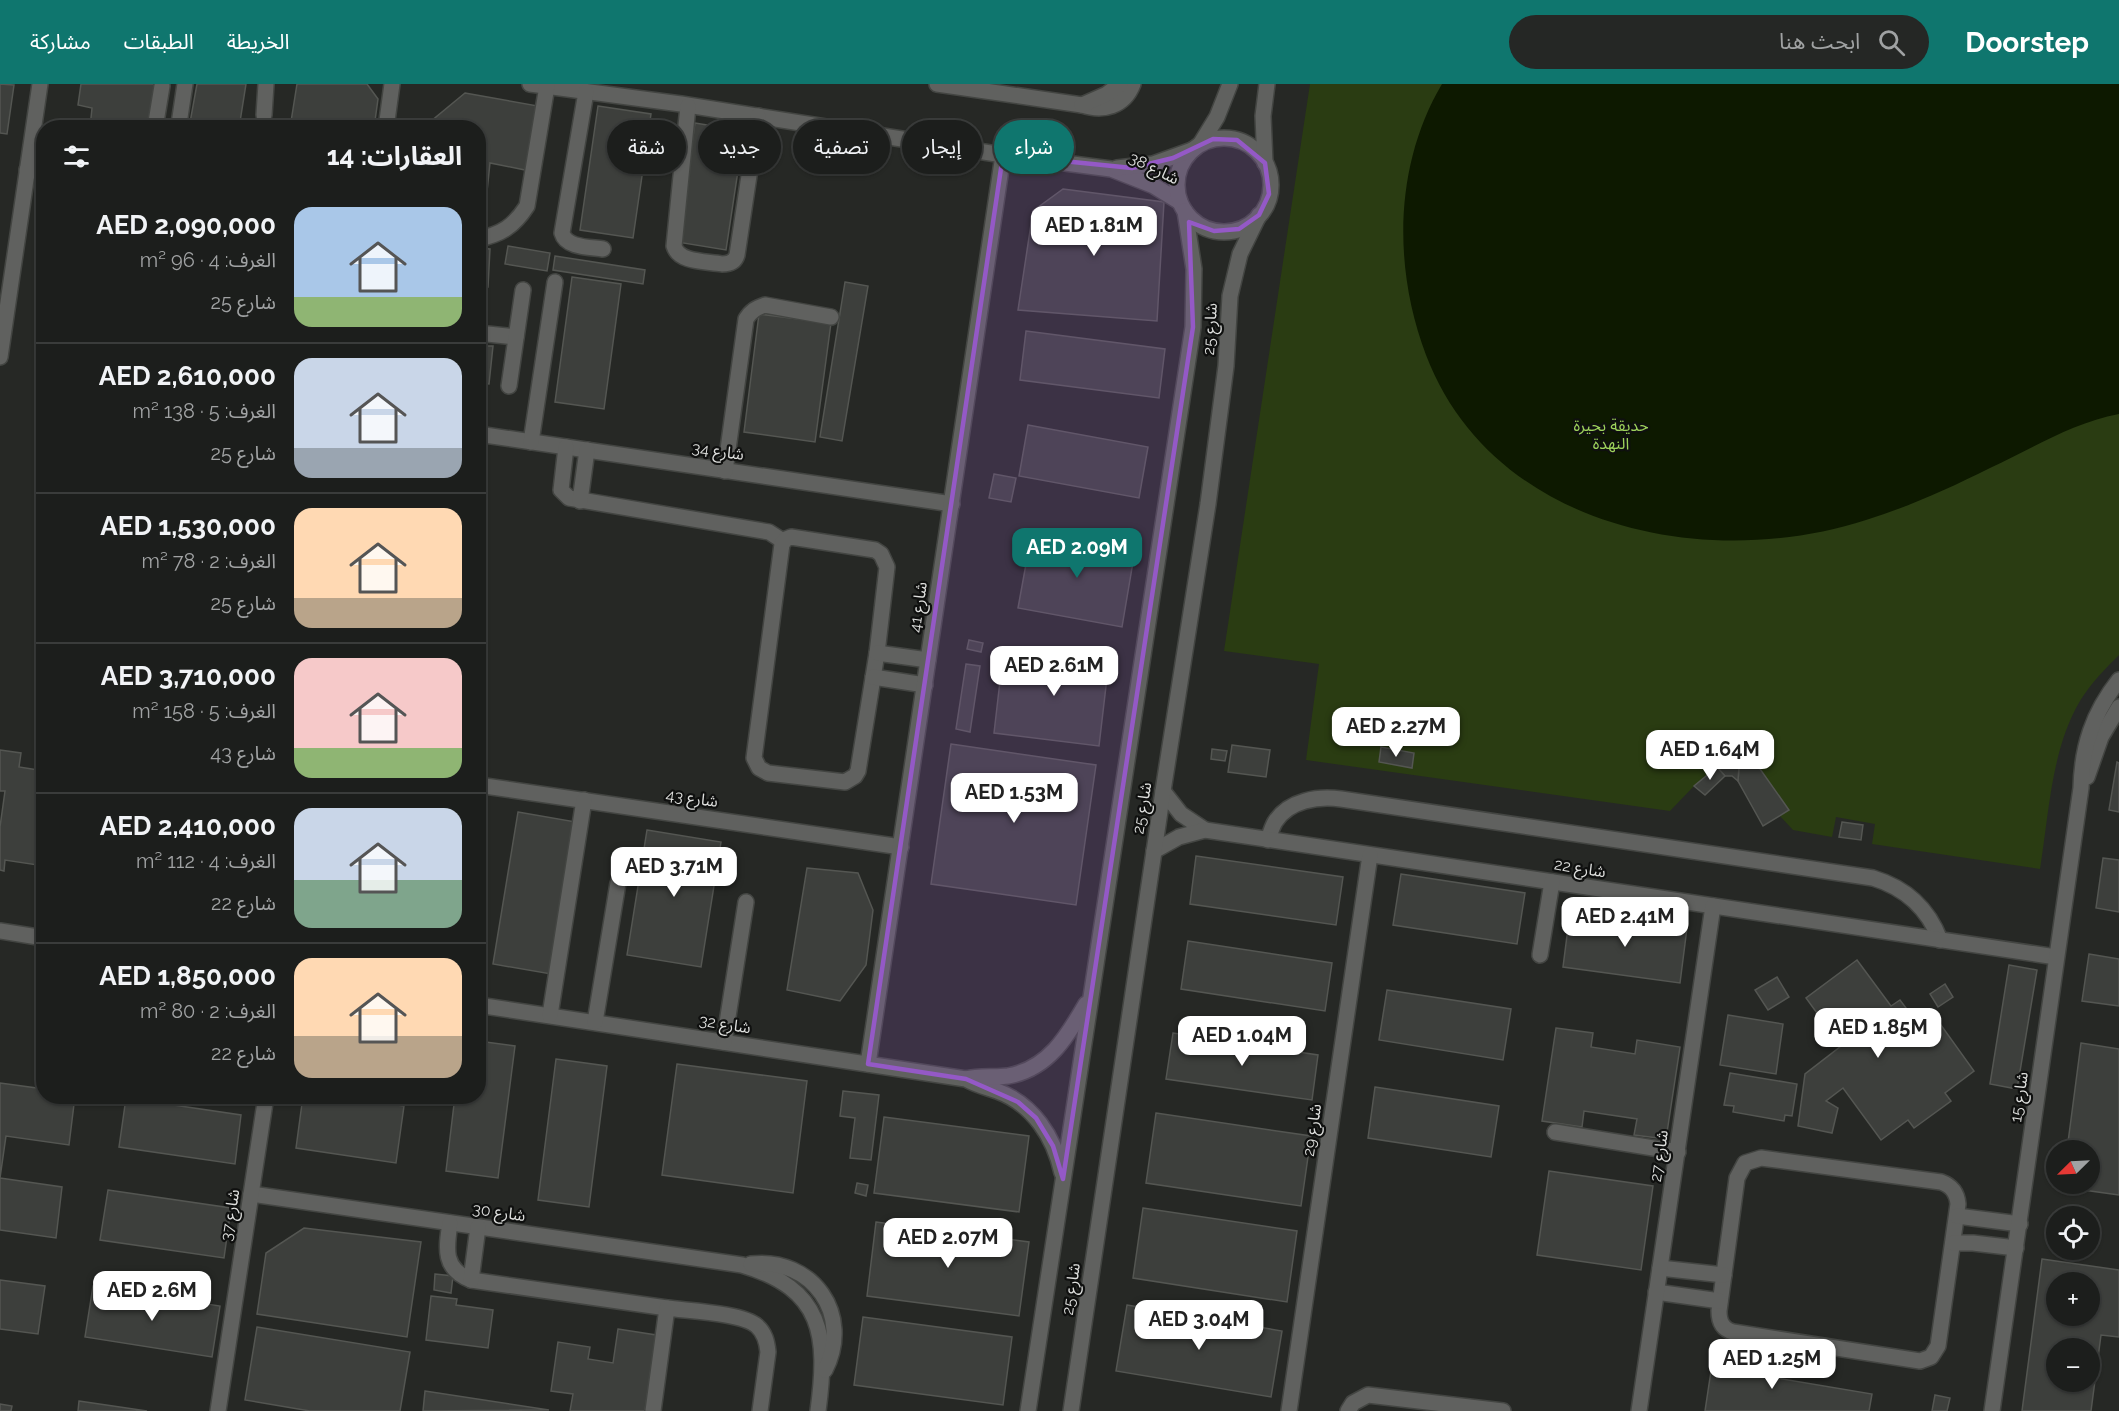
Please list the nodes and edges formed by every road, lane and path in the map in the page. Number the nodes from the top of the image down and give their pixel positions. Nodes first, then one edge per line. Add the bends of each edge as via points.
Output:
1 (40, 84) edge
2 (258, 84) edge
3 (266, 84) edge
4 (392, 84) edge
5 (937, 84) edge
6 (1120, 84) edge
7 (1133, 84) edge
8 (1230, 84) edge
9 (1267, 84) edge
10 (186, 85) edge
11 (536, 85) edge
12 (162, 86) dead end
13 (564, 86) edge
14 (586, 92) junction
15 (684, 105) junction
16 (1082, 105) junction
17 (761, 117) junction
18 (156, 120) edge
19 (180, 120) edge
20 (387, 120) edge
21 (681, 120) edge
22 (761, 120) edge
23 (1196, 147) junction
24 (994, 154) edge
25 (1265, 163) junction
26 (1074, 164) edge
27 (1111, 169) junction
28 (27, 170) junction
29 (36, 171) edge
30 (1000, 174) edge
31 (1182, 206) junction
32 (1259, 215) junction
33 (486, 236) edge
34 (603, 249) dead end
35 (555, 282) dead end
36 (524, 290) dead end
37 (831, 317) dead end
38 (486, 334) edge
39 (516, 337) junction
40 (0, 357) edge
41 (509, 386) dead end
42 (486, 435) edge
43 (531, 442) junction
44 (566, 447) junction
45 (587, 450) junction
46 (725, 471) junction
47 (580, 501) junction
48 (952, 504) junction
49 (783, 541) junction
50 (877, 653) junction
51 (928, 660) junction
52 (873, 677) junction
53 (2119, 680) edge
54 (925, 685) junction
55 (2119, 707) edge
56 (486, 786) edge
57 (2081, 788) junction
58 (1163, 791) junction
59 (584, 800) junction
60 (1204, 830) junction
61 (1268, 840) junction
62 (901, 847) junction
63 (1154, 851) junction
64 (1370, 855) junction
65 (1552, 882) junction
66 (618, 883) dead end
67 (746, 902) dead end
68 (1713, 906) junction
69 (0, 931) edge
70 (36, 937) edge
71 (1940, 940) junction
72 (1540, 954) dead end
73 (2056, 957) junction
74 (1090, 997) junction
75 (486, 1006) edge
76 (550, 1015) junction
77 (595, 1022) junction
78 (724, 1042) junction
79 (868, 1064) junction
80 (966, 1079) junction
81 (265, 1104) edge
82 (1555, 1132) dead end
83 (1678, 1152) junction
84 (1063, 1179) junction
85 (251, 1194) junction
86 (1957, 1216) junction
87 (450, 1223) junction
88 (2020, 1224) junction
89 (478, 1227) junction
90 (1953, 1243) junction
91 (2016, 1248) junction
92 (1660, 1268) junction
93 (1724, 1275) junction
94 (471, 1280) junction
95 (1656, 1292) junction
96 (1720, 1301) junction
97 (667, 1308) junction
98 (218, 1411) edge
99 (653, 1411) edge
100 (760, 1411) edge
101 (818, 1411) edge
102 (1028, 1411) edge
103 (1071, 1411) edge
104 (1289, 1411) edge
105 (1348, 1411) edge
106 (1503, 1411) edge
107 (1639, 1411) edge
108 (1992, 1411) edge

1 - 28 street
2 - 3 street via 259,114
4 - 20 street
5 - 16 street
6 - 16 street
7 - 16 street via 1116,105
8 - 23 street via 1217,117
9 - 25 street via 1263,116
10 - 19 street
11 - 13 street, شارع 38
11 - 33 street via 527,206 516,222
12 - 18 street
13 - 14 street, شارع 38
14 - 15 street, شارع 38
14 - 34 street via 562,233 568,243
15 - 17 street, شارع 38
15 - 17 street via 674,246 685,258 722,264 734,261 737,255
15 - 21 street
17 - 22 street
17 - 24 street, شارع 38
23 - 25 street via 1213,139 1237,140 1258,153
23 - 27 street, شارع 38 via 1153,164
23 - 31 street via 1185,159 1177,179
25 - 32 street via 1270,186
26 - 27 street, شارع 38
27 - 31 street, شارع 38 via 1147,182
28 - 29 street
28 - 40 street
30 - 48 street, شارع 41
31 - 32 street via 1214,231 1245,226
31 - 74 street, شارع 25 via 1194,269 1193,327
32 - 58 street, شارع 25 via 1240,254 1230,296 1226,366 1208,504
35 - 43 street
36 - 39 street
37 - 46 street via 765,305 746,319
38 - 39 street
39 - 41 street
42 - 43 street, شارع 34
43 - 44 street, شارع 34
44 - 45 street, شارع 34
44 - 47 street via 561,490
45 - 46 street, شارع 34
45 - 47 street
46 - 48 street, شارع 34
47 - 49 street via 769,532
48 - 51 street, شارع 41
49 - 50 street via 791,537 868,548 881,554 887,567
49 - 52 street via 754,752 759,768 778,775 839,783 851,780 858,771
50 - 51 street
50 - 52 street
51 - 54 street, شارع 41
52 - 54 street
53 - 57 street, شارع 15 via 2092,723 2083,757
54 - 62 street, شارع 41
55 - 57 street, شارع 15 via 2101,737
56 - 59 street, شارع 43
57 - 73 street, شارع 15
58 - 60 street, شارع 22 via 1182,814
58 - 63 street, شارع 25
59 - 62 street, شارع 43
59 - 76 street
60 - 61 street, شارع 22
60 - 63 street, شارع 22 via 1179,837
61 - 64 street, شارع 22
61 - 71 street via 1275,821 1293,806 1316,798 1341,799 1873,878 1898,888 1919,904
62 - 79 street, شارع 41
63 - 103 street, شارع 25
64 - 65 street, شارع 22
64 - 104 street, شارع 29
65 - 68 street, شارع 22
65 - 72 street
66 - 77 street
67 - 78 street
68 - 71 street, شارع 22
68 - 83 street, شارع 27
69 - 70 street
71 - 73 street, شارع 22
73 - 88 street, شارع 15
74 - 80 street, شارع 32 via 1063,1041 1045,1061 1012,1076
74 - 84 street, شارع 25
75 - 76 street, شارع 32
76 - 77 street, شارع 32
77 - 78 street, شارع 32
78 - 79 street, شارع 32
79 - 80 street, شارع 32
80 - 84 street, شارع 32 via 1007,1095 1028,1109 1053,1146
81 - 85 street, شارع 37
82 - 83 street
83 - 92 street, شارع 27
84 - 102 street, شارع 25
85 - 87 street, شارع 30
85 - 98 street, شارع 37
86 - 88 street
86 - 90 street
86 - 93 street via 1956,1192 1941,1182 1753,1159 1745,1163 1737,1178
87 - 89 street, شارع 30
87 - 94 street via 450,1262
88 - 91 street, شارع 15
89 - 94 street
89 - 101 street, شارع 30 via 742,1265 781,1279 807,1304 815,1320 823,1375
90 - 91 street
90 - 96 street via 1938,1346 1926,1360 1732,1332 1720,1322
91 - 108 street, شارع 15
92 - 93 street
92 - 95 street, شارع 27
93 - 96 street
94 - 97 street
95 - 96 street
95 - 107 street, شارع 27
97 - 99 street
97 - 100 street via 743,1319 759,1328 768,1352
105 - 106 street via 1353,1403 1368,1395

